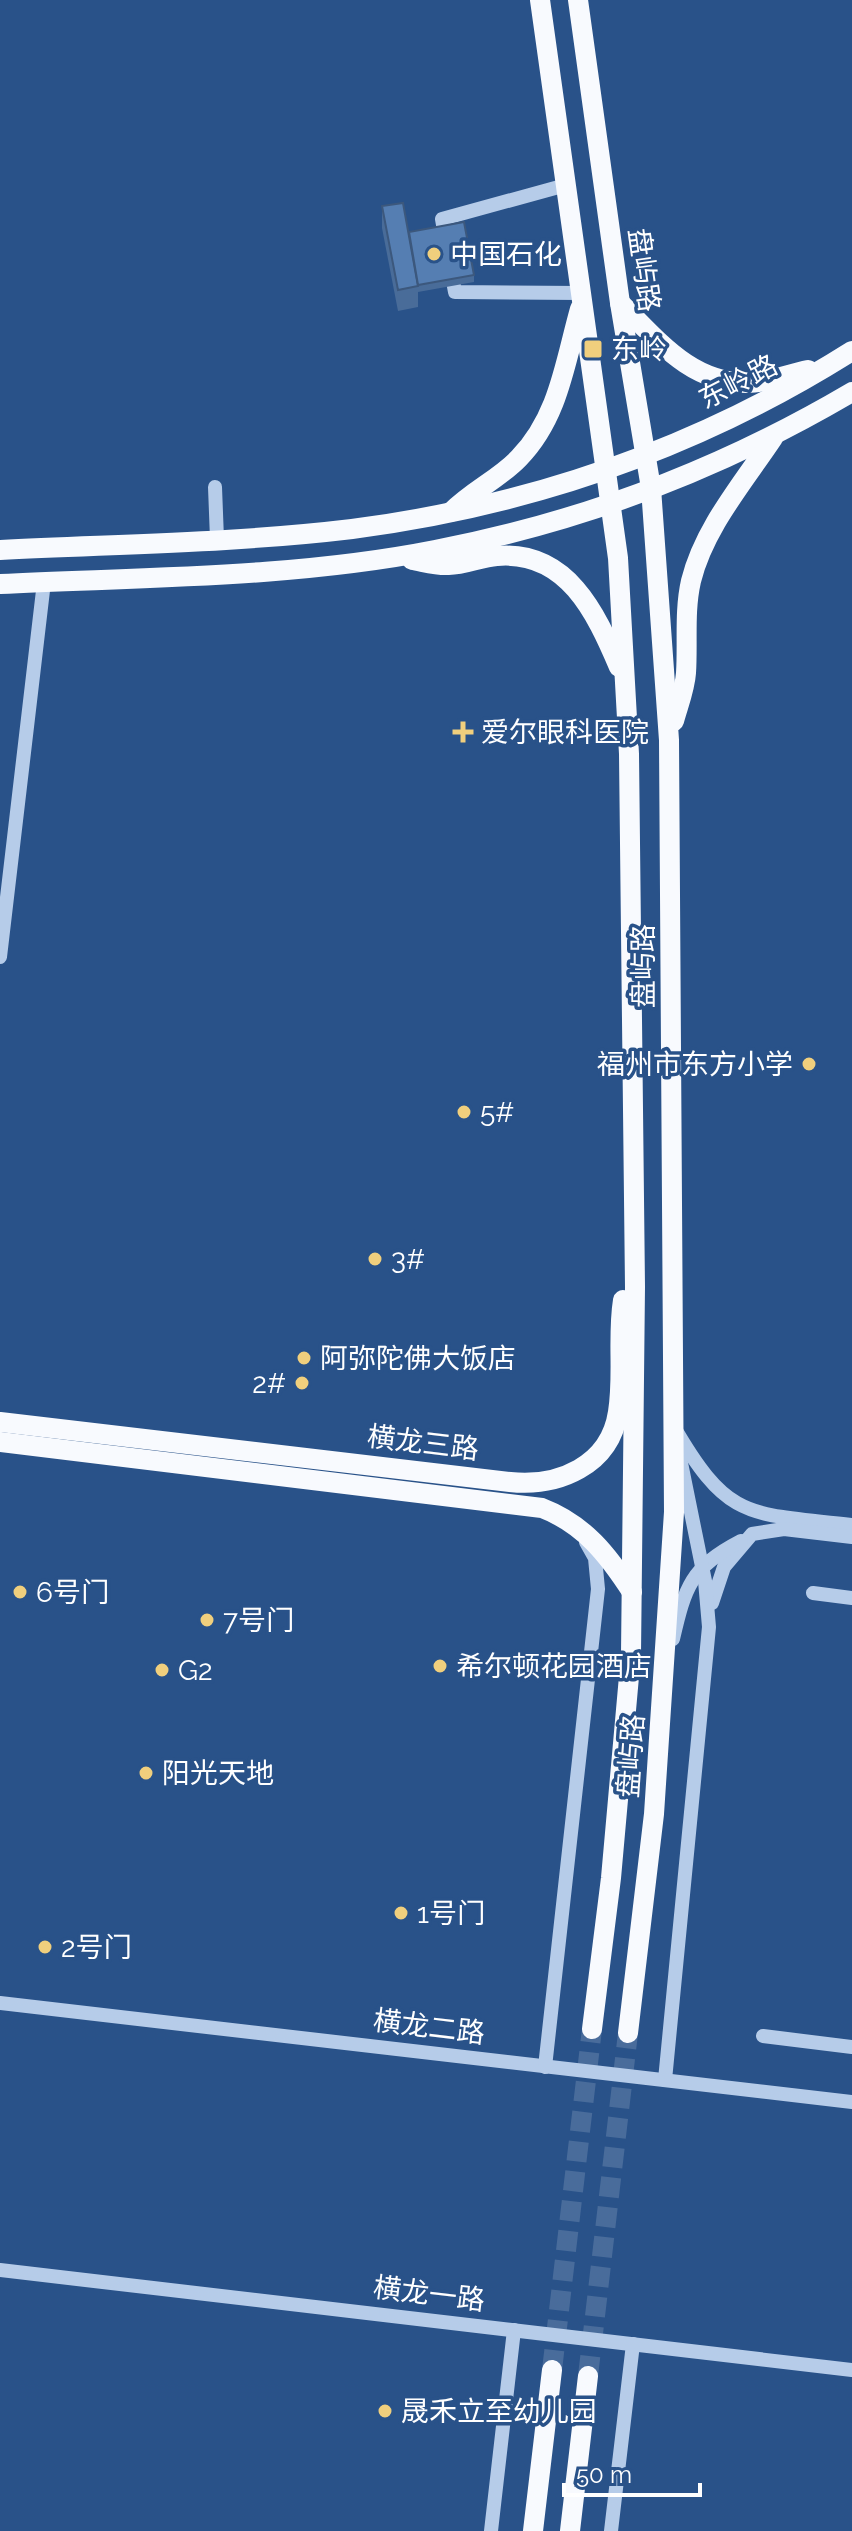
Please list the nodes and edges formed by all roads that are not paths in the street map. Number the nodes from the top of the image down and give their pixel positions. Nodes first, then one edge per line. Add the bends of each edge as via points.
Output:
1 (540, 0) edge
2 (578, 0) edge
3 (566, 185) junction
4 (582, 298) junction
5 (620, 303) junction
6 (852, 351) edge
7 (832, 364) junction
8 (852, 392) edge
9 (774, 436) junction
10 (645, 455) junction
11 (607, 470) junction
12 (215, 487) dead end
13 (651, 488) junction
14 (610, 503) junction
15 (451, 512) junction
16 (217, 539) junction
17 (0, 550) edge
18 (393, 557) junction
19 (44, 582) junction
20 (0, 584) edge
21 (626, 683) junction
22 (669, 740) junction
23 (0, 957) edge
24 (635, 1225) junction
25 (0, 1422) edge
26 (674, 1427) junction
27 (0, 1442) edge
28 (568, 1520) junction
29 (852, 1525) edge
30 (747, 1537) junction
31 (852, 1537) edge
32 (701, 1565) junction
33 (632, 1593) junction
34 (813, 1593) dead end
35 (852, 1598) edge
36 (709, 1627) junction
37 (665, 1675) junction
38 (0, 2003) edge
39 (592, 2029) tunnel mouth
40 (628, 2033) tunnel mouth
41 (763, 2036) dead end
42 (852, 2047) edge
43 (545, 2067) junction
44 (665, 2080) junction
45 (852, 2102) edge
46 (0, 2270) edge
47 (514, 2330) junction
48 (633, 2344) junction
49 (552, 2370) tunnel mouth
50 (852, 2370) edge
51 (588, 2376) tunnel mouth
52 (491, 2531) edge
53 (533, 2531) edge
54 (570, 2531) edge
55 (611, 2531) edge

1 - 3 main road, 盘屿路
2 - 5 main road, 盘屿路
3 - 4 main road, 盘屿路
3 - 4 street via 442,219 455,292
4 - 11 main road, 盘屿路
4 - 15 main road via 555,407 539,434 520,458
5 - 7 main road via 670,354 695,372 726,381 750,384
5 - 10 main road, 盘屿路
6 - 7 main road, 东岭路
7 - 10 main road, 东岭路 via 712,427
8 - 9 main road
9 - 13 main road
9 - 22 main road via 699,556 686,623 686,676
10 - 11 main road, 东岭路
10 - 13 main road, 盘屿路
11 - 14 main road, 盘屿路
11 - 15 main road, 东岭路 via 553,489
12 - 16 street
13 - 14 main road
13 - 22 main road, 盘屿路
14 - 18 main road via 490,539
14 - 21 main road, 盘屿路
15 - 16 main road, 东岭路 via 351,529
16 - 17 main road, 东岭路
18 - 19 main road via 319,567
18 - 21 main road via 448,565 508,556 545,567 585,596
19 - 20 main road
19 - 23 street
21 - 24 main road, 盘屿路
22 - 26 main road, 盘屿路
24 - 25 main road, 横龙三路 via 622,1308 615,1428 596,1456 561,1478 527,1484
24 - 33 main road, 盘屿路
26 - 29 street via 700,1471 731,1501 756,1513
26 - 32 street
26 - 37 main road, 盘屿路
27 - 28 main road, 横龙三路 via 512,1502
28 - 33 main road, 横龙三路 via 604,1550
28 - 43 street via 595,1558 598,1589
30 - 31 street via 784,1529
30 - 32 street
30 - 36 street via 717,1579
32 - 36 street
32 - 37 street via 684,1593
33 - 39 main road, 盘屿路 via 622,1764
34 - 35 street
36 - 44 street
37 - 40 main road, 盘屿路
38 - 43 street, 横龙二路
41 - 42 street
43 - 44 street, 横龙二路
44 - 45 street, 横龙二路
46 - 47 street, 横龙一路
47 - 48 street, 横龙一路
47 - 52 street
48 - 50 street, 横龙一路
48 - 55 street
49 - 53 main road
51 - 54 main road

